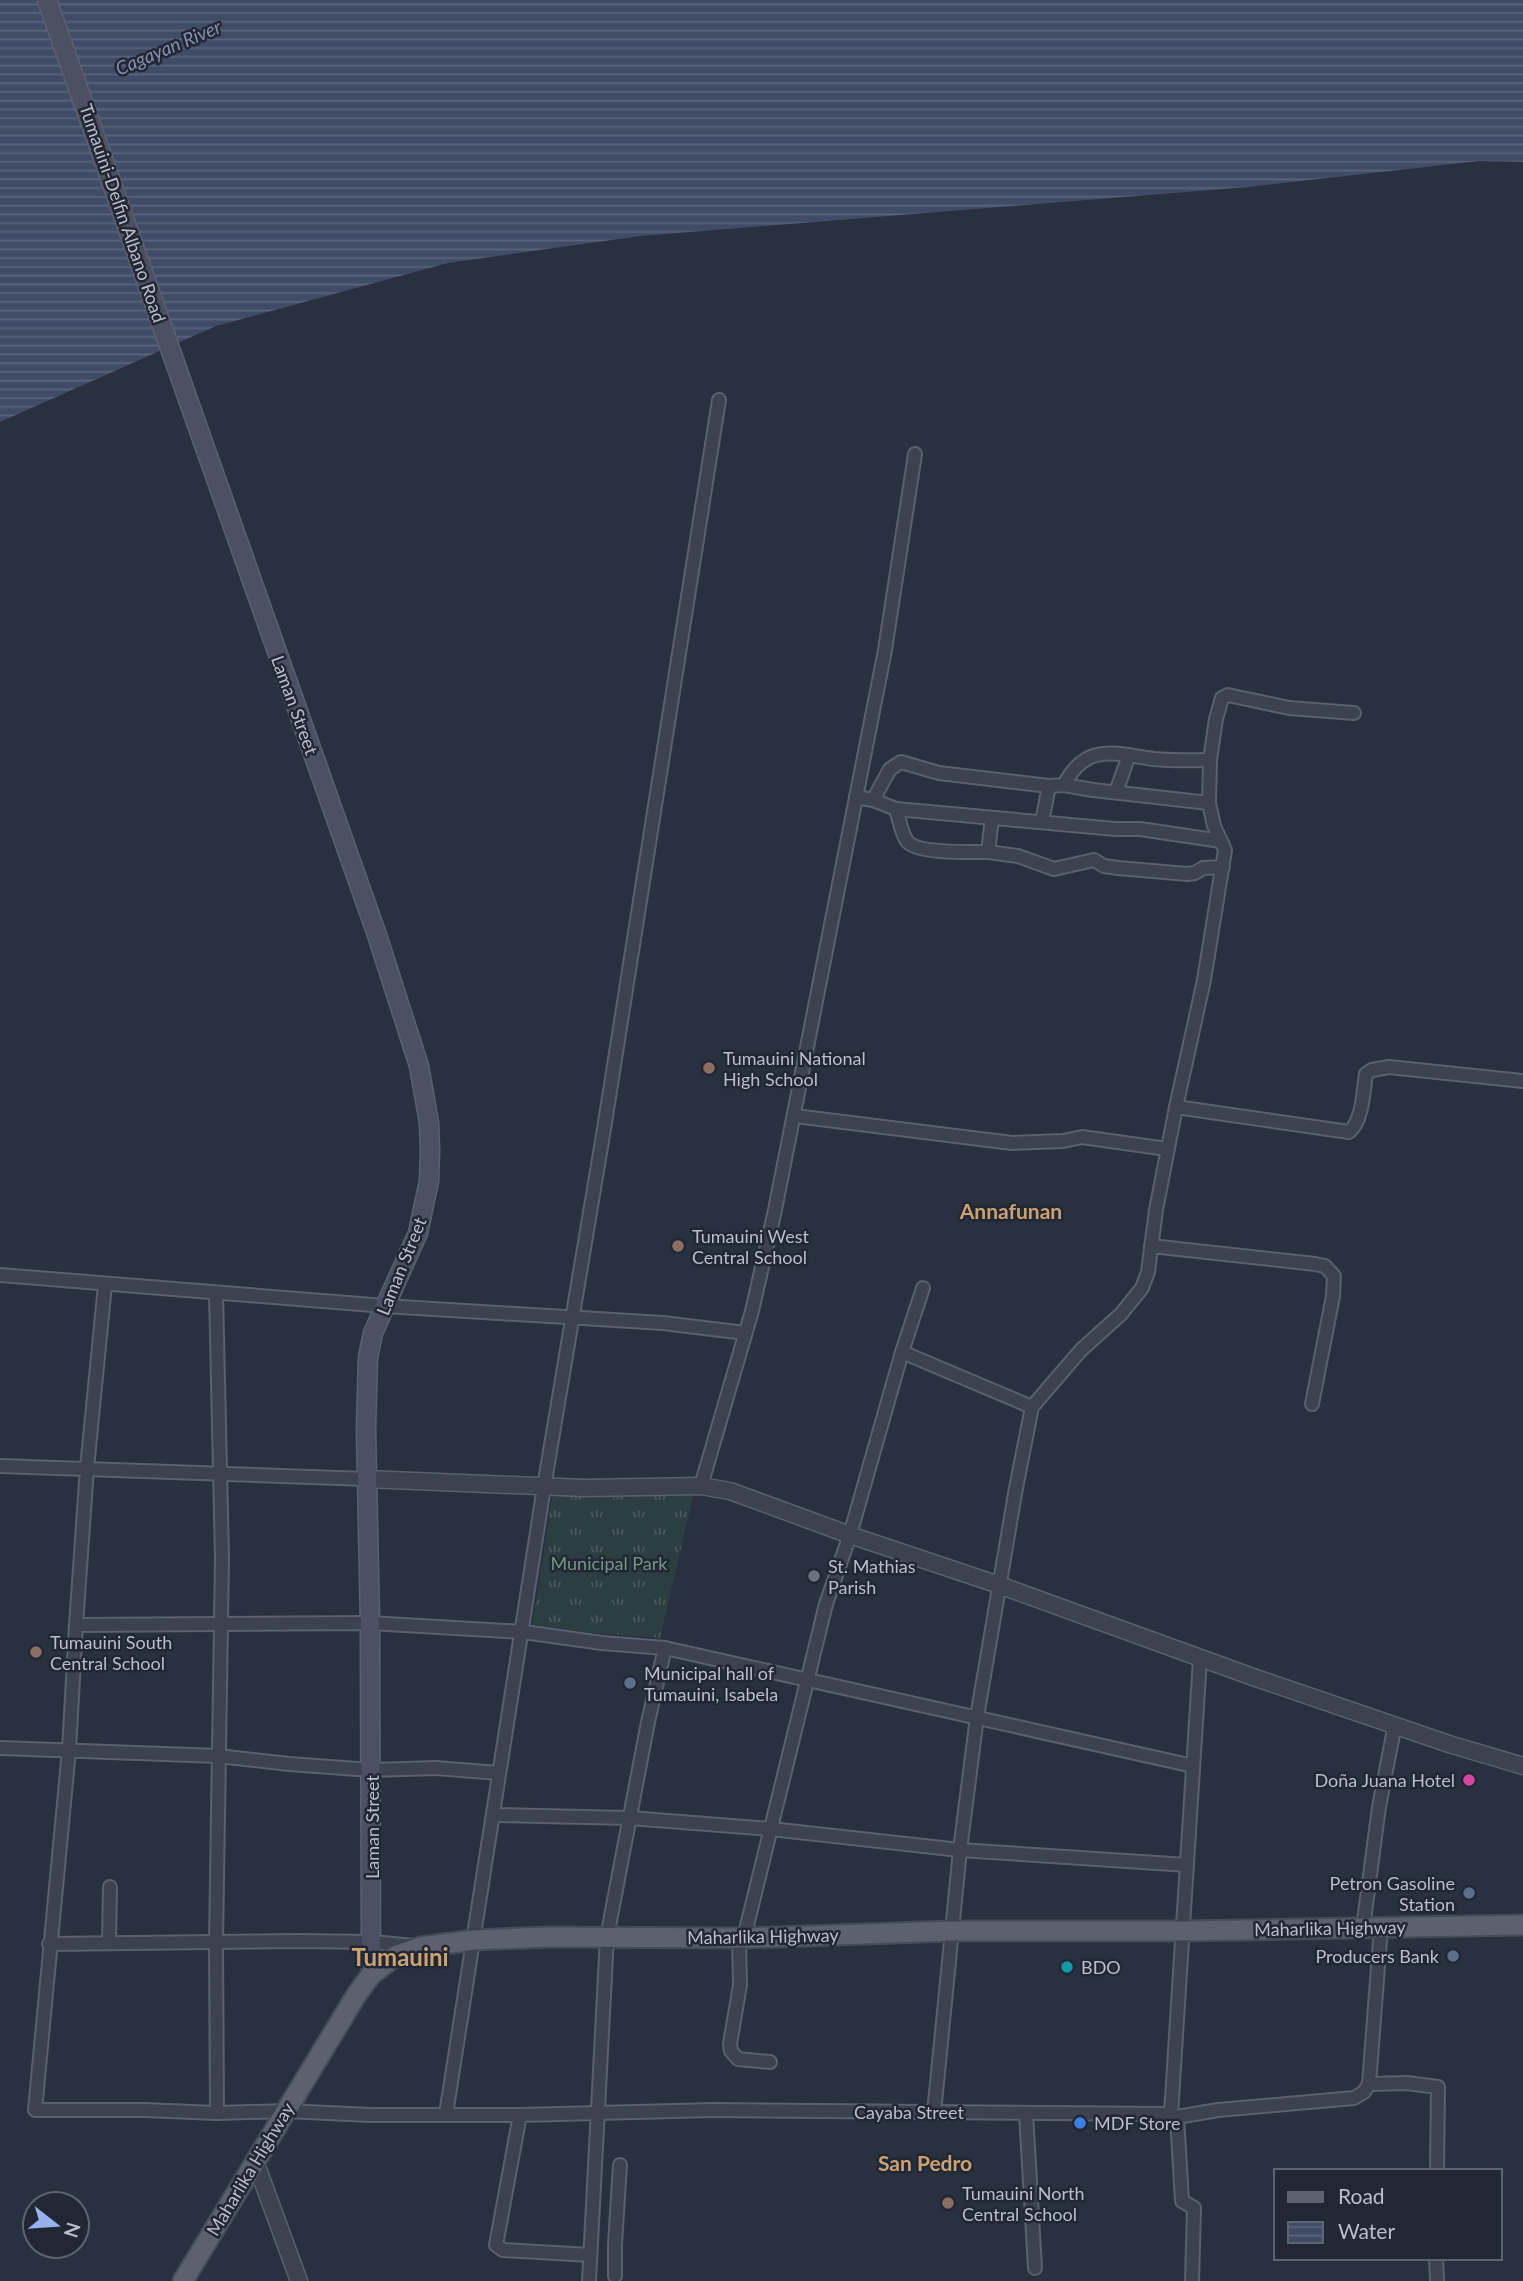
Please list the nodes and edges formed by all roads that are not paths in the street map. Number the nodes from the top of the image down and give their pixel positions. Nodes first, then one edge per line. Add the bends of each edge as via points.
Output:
1 (47, 0) edge
2 (719, 400) dead end
3 (199, 427) joint
4 (915, 454) dead end
5 (1354, 713) dead end
6 (1129, 755) junction
7 (1210, 760) junction
8 (1064, 785) junction
9 (1049, 786) junction
10 (1116, 792) junction
11 (856, 797) junction
12 (873, 800) junction
13 (1209, 803) junction
14 (896, 809) junction
15 (992, 818) junction
16 (1042, 822) junction
17 (1221, 841) junction
18 (988, 852) junction
19 (1223, 867) junction
20 (1523, 1081) edge
21 (1176, 1107) junction
22 (795, 1116) junction
23 (1167, 1149) junction
24 (1151, 1246) junction
25 (0, 1275) edge
26 (104, 1284) junction
27 (923, 1288) dead end
28 (216, 1293) junction
29 (385, 1306) junction
30 (573, 1316) junction
31 (746, 1333) junction
32 (902, 1352) junction
33 (1312, 1404) dead end
34 (1032, 1407) junction
35 (0, 1466) edge
36 (87, 1468) junction
37 (221, 1475) junction
38 (367, 1479) junction
39 (701, 1486) junction
40 (544, 1487) junction
41 (850, 1535) junction
42 (999, 1585) junction
43 (370, 1623) junction
44 (76, 1625) junction
45 (219, 1625) junction
46 (523, 1632) junction
47 (665, 1648) junction
48 (1200, 1659) junction
49 (808, 1681) junction
50 (977, 1717) junction
51 (1395, 1724) junction
52 (0, 1748) edge
53 (69, 1750) junction
54 (218, 1756) junction
55 (1193, 1766) junction
56 (1523, 1766) edge
57 (371, 1770) junction
58 (498, 1773) junction
59 (494, 1815) junction
60 (630, 1818) junction
61 (771, 1829) junction
62 (960, 1850) junction
63 (1187, 1866) junction
64 (110, 1887) dead end
65 (1523, 1925) edge
66 (1372, 1928) junction
67 (952, 1931) junction
68 (1182, 1931) junction
69 (607, 1937) junction
70 (742, 1938) junction
71 (474, 1940) junction
72 (216, 1942) junction
73 (372, 1942) junction
74 (109, 1943) junction
75 (49, 1944) junction
76 (421, 1947) junction
77 (371, 1975) junction
78 (770, 2062) dead end
79 (1369, 2084) junction
80 (286, 2111) junction
81 (217, 2113) junction
82 (597, 2113) junction
83 (933, 2113) junction
84 (1026, 2113) junction
85 (446, 2114) junction
86 (520, 2115) junction
87 (1174, 2115) junction
88 (255, 2161) junction
89 (620, 2165) dead end
90 (1437, 2169) edge
91 (615, 2244) junction
92 (591, 2248) junction
93 (1436, 2260) edge
94 (1035, 2268) dead end
95 (615, 2276) dead end
96 (183, 2281) edge
97 (299, 2281) edge
98 (589, 2281) edge
99 (1192, 2281) edge
100 (1437, 2281) edge

1 - 3 main road, Tumauini-Delfin Albano Road
2 - 30 street
3 - 29 main road, Laman Street via 419,1066 429,1123 429,1181 418,1233
4 - 11 street via 885,650
5 - 7 street via 1289,708 1228,695 1219,705
6 - 7 street
6 - 8 street via 1091,755 1080,761
6 - 10 street
7 - 13 street
8 - 9 street
8 - 10 street
9 - 12 street via 939,773 901,762 890,769
9 - 16 street
10 - 13 street
11 - 12 street
11 - 22 street
12 - 14 street
13 - 17 street
14 - 15 street
14 - 18 street via 909,843
15 - 16 street
15 - 18 street
16 - 17 street
17 - 19 street
18 - 19 street via 1018,856 1054,869 1094,860 1104,866 1187,874
19 - 21 street
20 - 21 street via 1388,1067 1372,1070 1366,1074 1360,1111 1349,1132
21 - 23 street
22 - 23 street via 1012,1143 1082,1137
22 - 31 street
23 - 24 street
24 - 33 street via 1325,1266 1334,1276 1333,1296
24 - 34 street via 1142,1289
25 - 26 street
26 - 28 street
26 - 36 street
27 - 32 street
28 - 29 street
28 - 37 street
29 - 30 street
29 - 38 main road, Laman Street via 368,1357
30 - 31 street
30 - 40 street
31 - 39 street
32 - 34 street
32 - 41 street
34 - 42 street
35 - 36 street
36 - 37 street
36 - 44 street
37 - 38 street
37 - 45 street
38 - 40 street
38 - 43 main road, Laman Street
39 - 40 street
39 - 41 street via 750,1496
40 - 46 street
41 - 42 street
41 - 49 street via 826,1604
42 - 48 street
42 - 50 street
43 - 45 street
43 - 46 street
43 - 57 main road, Laman Street
44 - 45 street
44 - 53 street
45 - 54 street
46 - 47 street
46 - 58 street
47 - 49 street
47 - 60 street
48 - 51 street
48 - 55 street
49 - 50 street
49 - 61 street
50 - 55 street
50 - 62 street
51 - 56 street
51 - 66 street via 1379,1807
52 - 53 street
53 - 54 street
53 - 75 street
54 - 57 street
54 - 72 street
55 - 63 street
57 - 58 street via 436,1768
57 - 73 main road, Laman Street
58 - 59 street
59 - 60 street
59 - 71 street
60 - 61 street
60 - 69 street
61 - 62 street
61 - 70 street
62 - 63 street
62 - 67 street
63 - 68 street
64 - 74 street
65 - 66 main road, Maharlika Highway
66 - 68 main road, Maharlika Highway
66 - 79 street
67 - 68 main road, Maharlika Highway
67 - 70 main road, Maharlika Highway
67 - 83 street
68 - 87 street
69 - 70 main road, Maharlika Highway
69 - 71 main road, Maharlika Highway
69 - 82 street
70 - 78 street via 731,2051 738,2059
71 - 76 main road, Maharlika Highway
71 - 85 street
72 - 73 street
72 - 74 street
72 - 81 street
73 - 76 street
73 - 77 main road, Laman Street
74 - 75 street
75 - 81 street, Cayaba Street via 35,2110
76 - 77 main road, Maharlika Highway via 384,1962
77 - 80 main road, Maharlika Highway
79 - 87 street, Cayaba Street via 1354,2098
79 - 90 street via 1438,2087
80 - 81 street, Cayaba Street
80 - 85 street, Cayaba Street
80 - 88 main road, Maharlika Highway
82 - 83 street, Cayaba Street
82 - 86 street, Cayaba Street
82 - 92 street
83 - 84 street, Cayaba Street
84 - 87 street, Cayaba Street
84 - 94 street
85 - 86 street, Cayaba Street
86 - 92 street via 496,2245 503,2250
87 - 99 street via 1182,2201 1194,2208
88 - 96 main road, Maharlika Highway
88 - 97 street
89 - 91 street
91 - 92 street
91 - 95 street
92 - 98 street
93 - 100 street

